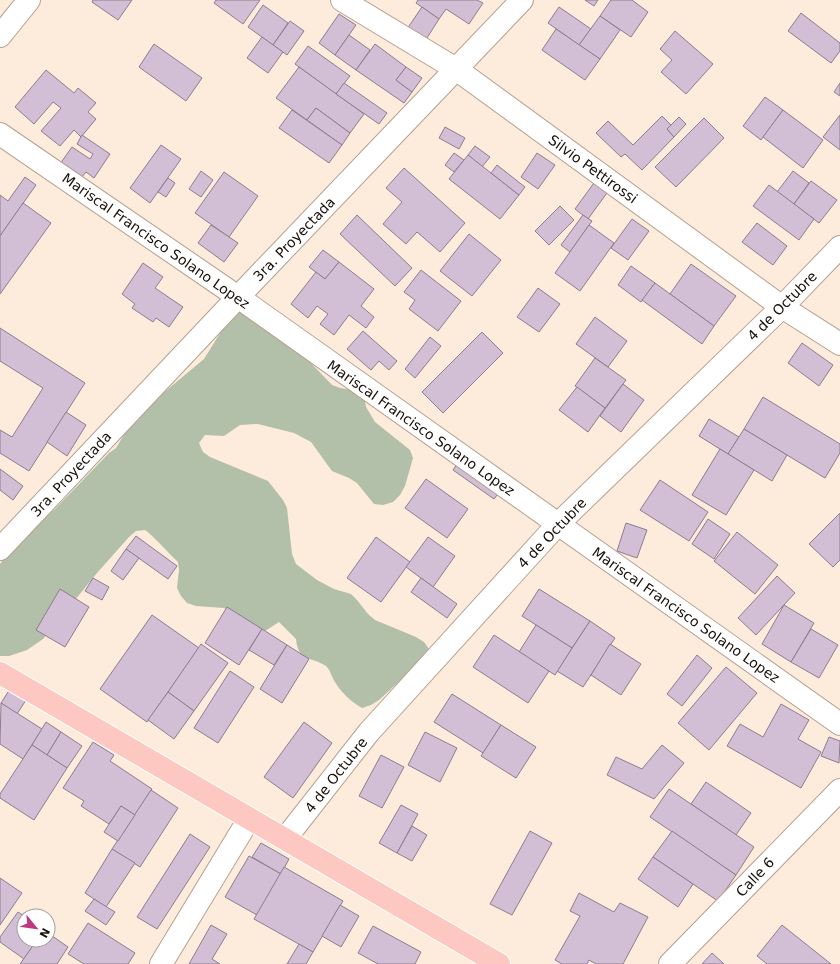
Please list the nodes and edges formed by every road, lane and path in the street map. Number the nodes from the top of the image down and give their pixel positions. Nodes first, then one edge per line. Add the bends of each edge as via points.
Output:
1 (29, 0) edge
2 (342, 0) edge
3 (522, 0) edge
4 (0, 36) edge
5 (456, 69) junction
6 (0, 134) edge
7 (840, 247) edge
8 (238, 297) junction
9 (782, 307) junction
10 (840, 344) edge
11 (558, 524) junction
12 (0, 549) edge
13 (0, 674) edge
14 (840, 724) edge
15 (840, 790) edge
16 (249, 818) junction
17 (285, 839) junction
18 (161, 964) edge
19 (499, 964) edge
20 (670, 964) edge

1 - 4 street
2 - 5 street, Silvio Pettirossi
3 - 5 street, 3ra. Proyectada
5 - 8 street, 3ra. Proyectada
5 - 9 street, Silvio Pettirossi
6 - 8 street, Mariscal Francisco Solano Lopez
7 - 9 street, 4 de Octubre
8 - 11 street, Mariscal Francisco Solano Lopez
8 - 12 street, 3ra. Proyectada
9 - 10 street, Silvio Pettirossi
9 - 11 street, 4 de Octubre
11 - 14 street, Mariscal Francisco Solano Lopez
11 - 17 street, 4 de Octubre via 369,732
13 - 16 main road
15 - 20 street, Calle 6
16 - 17 main road
16 - 18 street
17 - 19 main road

